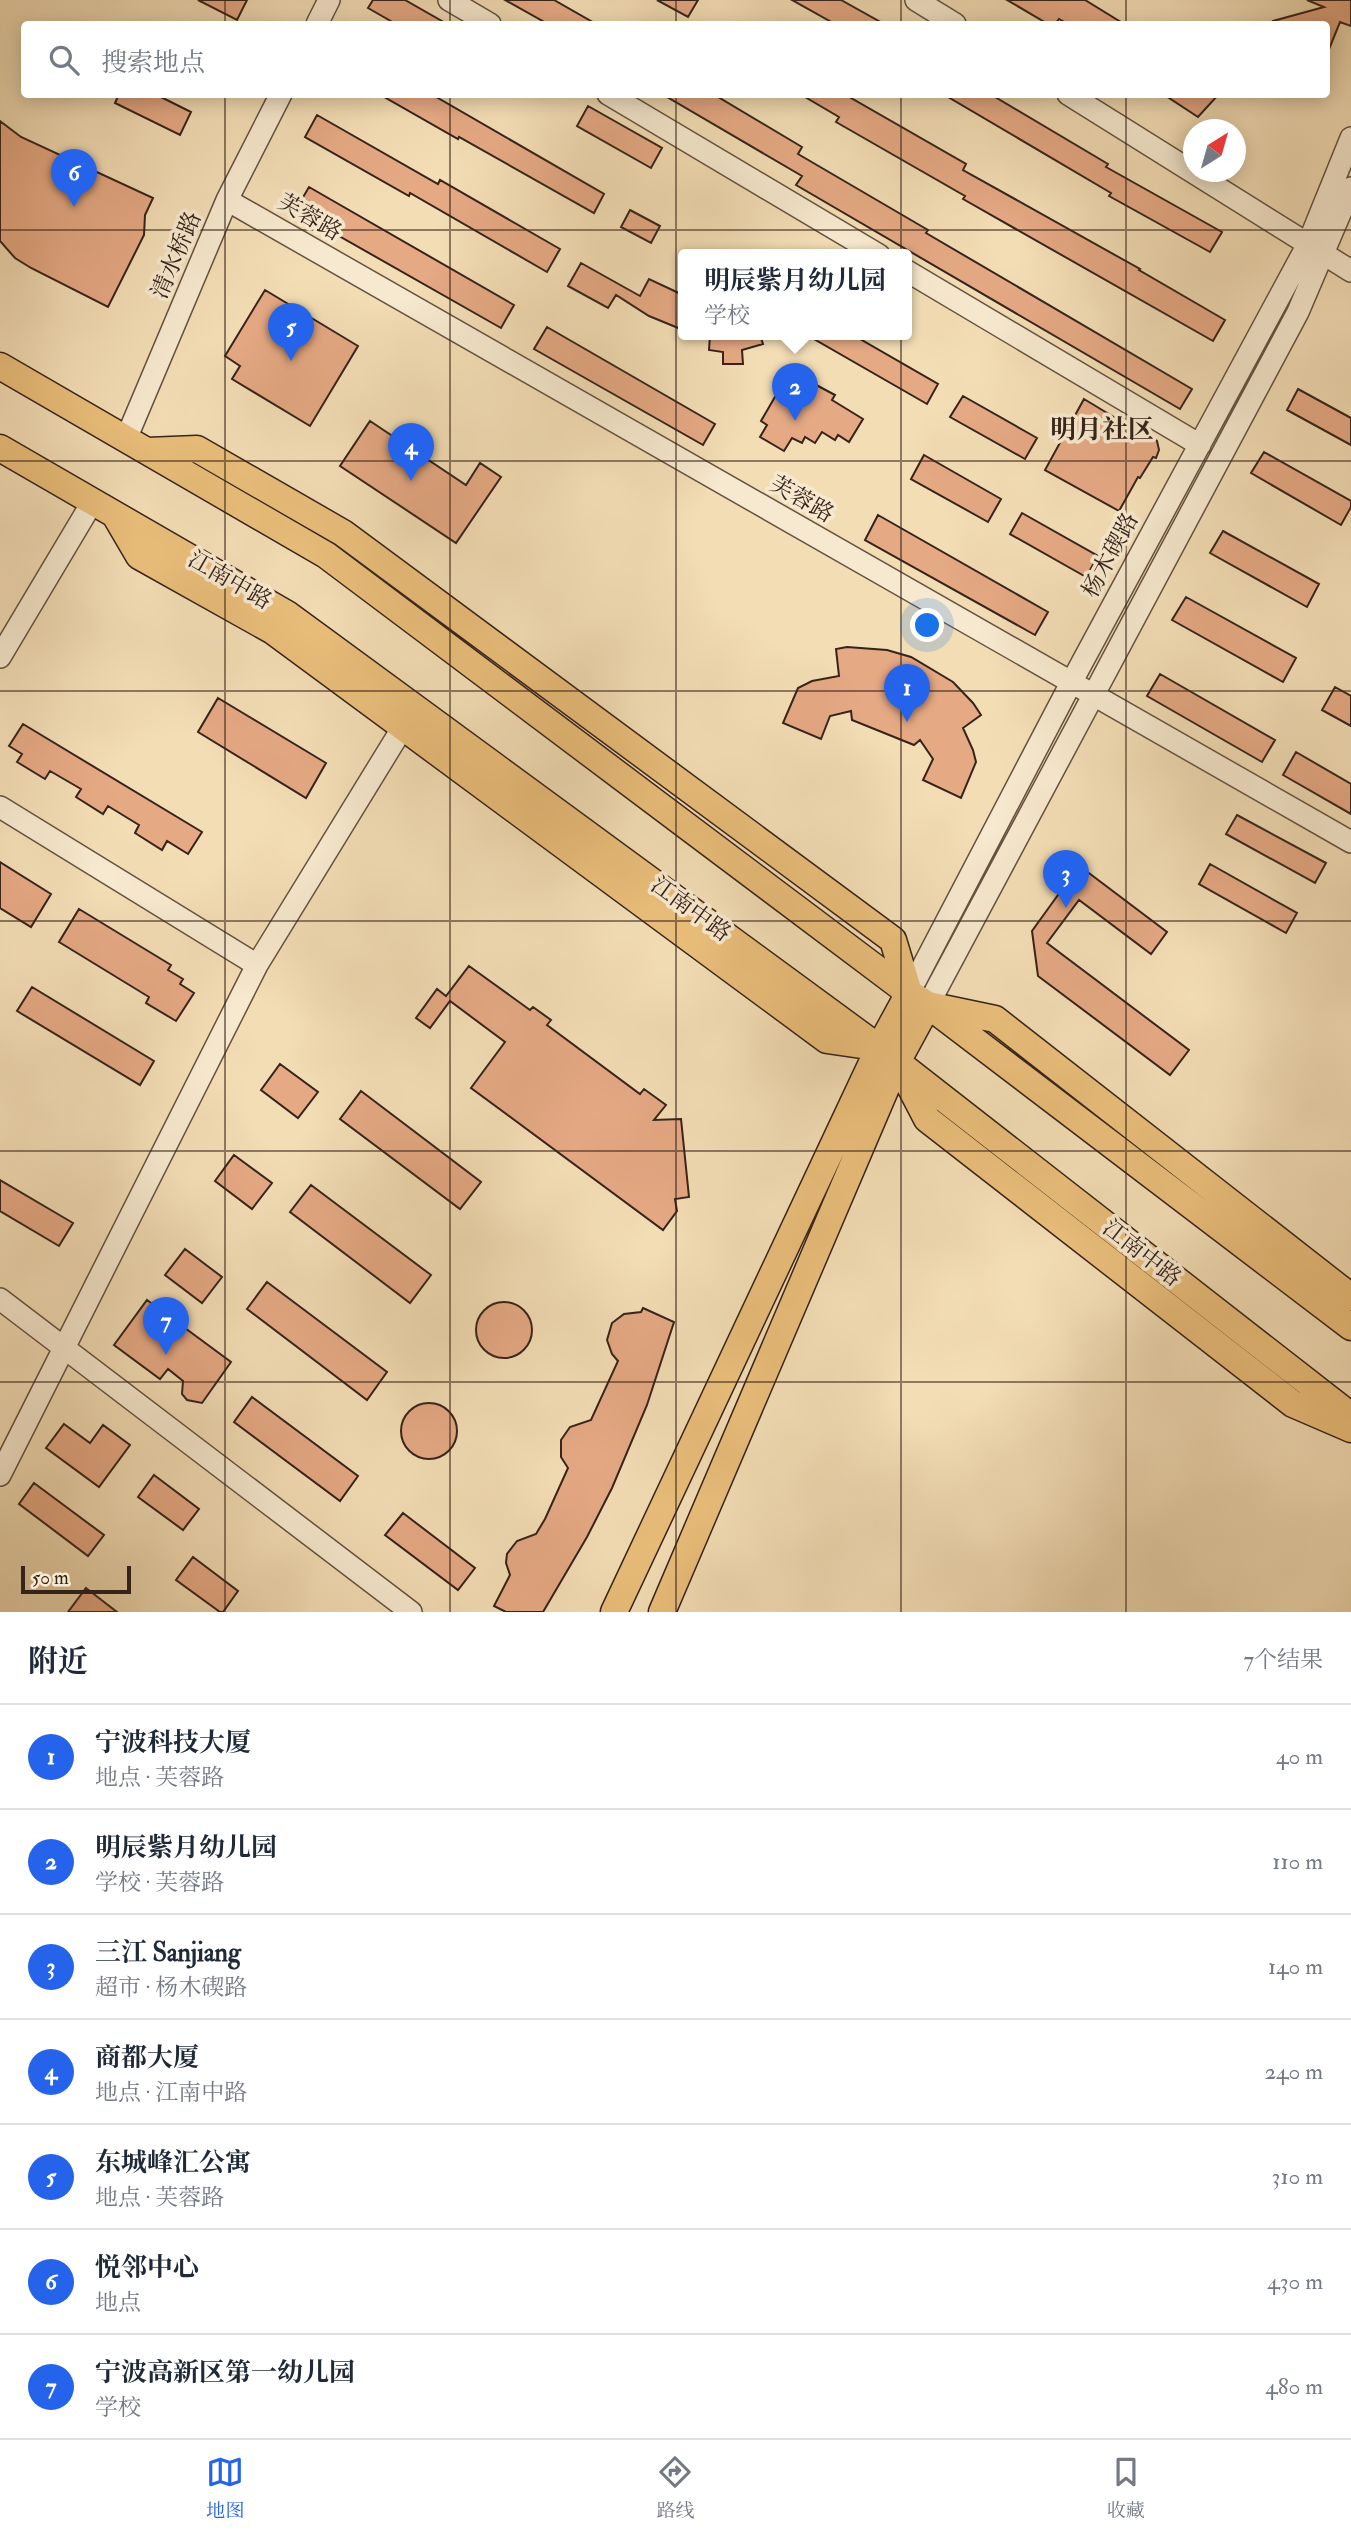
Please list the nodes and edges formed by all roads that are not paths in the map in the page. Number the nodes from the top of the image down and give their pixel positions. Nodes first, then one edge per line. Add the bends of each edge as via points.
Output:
1 (329, 0) edge
2 (449, 0) edge
3 (916, 0) edge
4 (318, 21) edge
5 (485, 21) edge
6 (950, 21) edge
7 (279, 98) edge
8 (615, 98) edge
9 (1074, 98) edge
10 (1351, 138) edge
11 (1351, 188) edge
12 (227, 201) junction
13 (869, 249) edge
14 (1316, 249) junction
15 (1351, 271) edge
16 (912, 274) edge
17 (0, 366) edge
18 (137, 445) junction
19 (1200, 445) junction
20 (0, 448) edge
21 (104, 508) junction
22 (0, 657) edge
23 (1071, 683) junction
24 (1092, 695) junction
25 (403, 727) junction
26 (0, 807) edge
27 (1351, 842) edge
28 (257, 965) junction
29 (918, 999) junction
30 (888, 1055) junction
31 (1351, 1297) edge
32 (0, 1299) edge
33 (1351, 1326) edge
34 (65, 1348) junction
35 (1351, 1416) edge
36 (1351, 1429) edge
37 (0, 1475) edge
38 (411, 1612) edge
39 (614, 1612) edge
40 (662, 1612) edge

1 - 4 street
2 - 5 street
3 - 6 street
7 - 12 street, 清水桥路
8 - 13 street
9 - 14 street
10 - 14 street, 杨木碶路
11 - 14 street, 杨木碶路
12 - 18 street, 清水桥路
12 - 23 street, 芙蓉路
14 - 15 street
14 - 19 street, 杨木碶路
14 - 24 street, 杨木碶路 via 1298,312
16 - 19 street
17 - 18 main road
18 - 29 main road via 326,555
19 - 23 street, 杨木碶路
20 - 21 main road, 江南中路
21 - 22 street
21 - 25 main road via 139,556 273,631
21 - 30 main road, 江南中路 via 287,614
23 - 24 street, 芙蓉路
23 - 29 street, 杨木碶路
24 - 27 street, 芙蓉路
24 - 29 street, 杨木碶路
25 - 28 street
25 - 30 main road via 827,1040
26 - 28 street
28 - 34 street
29 - 30 main road
29 - 31 main road via 995,1018
29 - 33 main road
30 - 35 main road, 江南中路
30 - 36 main road via 927,1119 1293,1404
30 - 39 main road
30 - 40 main road
32 - 34 street
34 - 37 street
34 - 38 street

